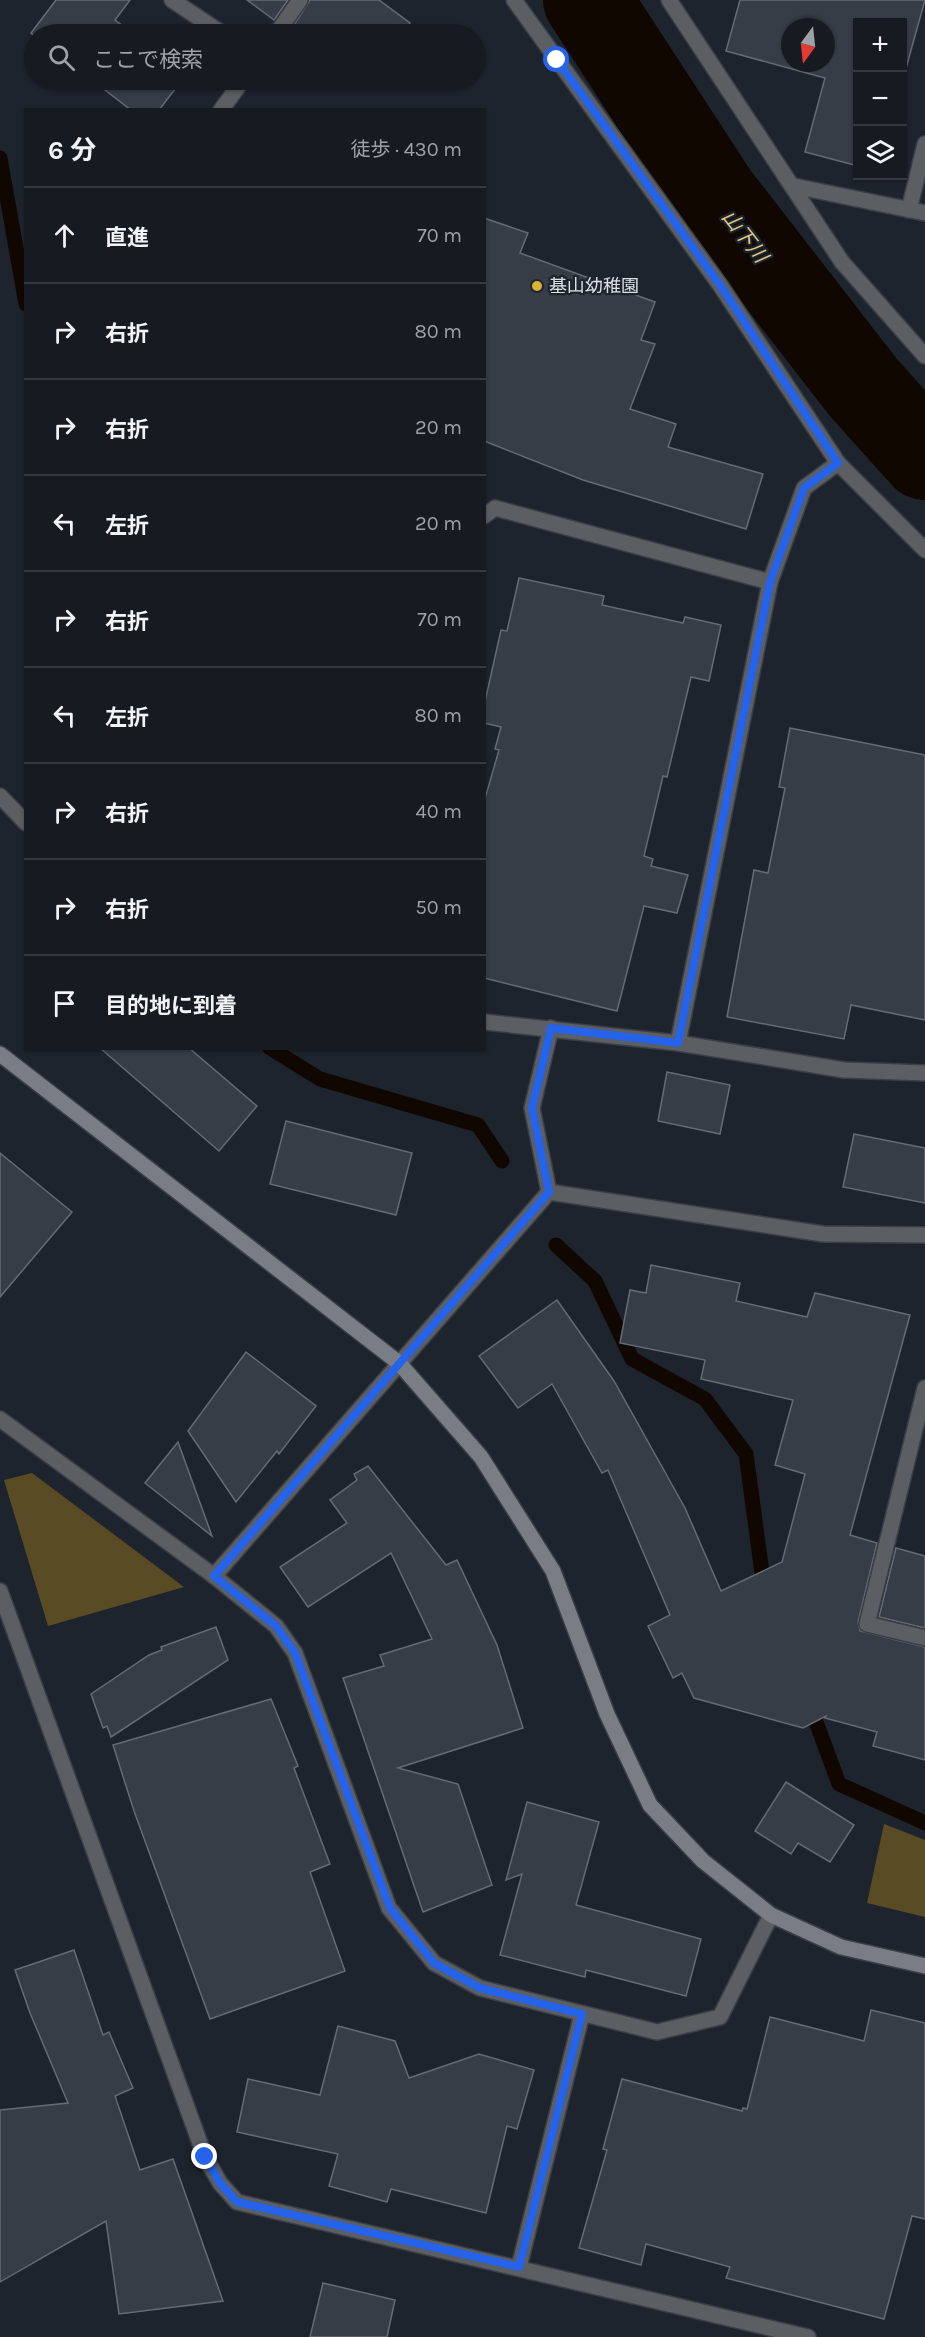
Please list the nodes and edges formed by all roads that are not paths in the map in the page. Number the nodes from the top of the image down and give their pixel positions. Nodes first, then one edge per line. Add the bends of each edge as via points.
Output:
1 (172, 0) edge
2 (300, 0) edge
3 (514, 0) edge
4 (669, 0) edge
5 (208, 24) edge
6 (283, 24) edge
7 (236, 90) edge
8 (222, 108) edge
9 (925, 144) edge
10 (794, 186) junction
11 (909, 210) junction
12 (925, 213) edge
13 (925, 356) edge
14 (838, 463) junction
15 (486, 515) edge
16 (925, 550) edge
17 (770, 582) junction
18 (0, 796) edge
19 (24, 821) edge
20 (486, 1022) edge
21 (551, 1028) junction
22 (678, 1043) junction
23 (0, 1054) edge
24 (925, 1073) edge
25 (549, 1192) junction
26 (925, 1235) edge
27 (399, 1363) junction
28 (925, 1388) edge
29 (0, 1419) edge
30 (214, 1576) junction
31 (0, 1591) edge
32 (925, 1638) edge
33 (771, 1915) junction
34 (925, 1966) edge
35 (582, 2014) junction
36 (519, 2267) junction
37 (808, 2337) edge

1 - 5 street
2 - 6 street
3 - 14 street via 720,285
4 - 10 street
7 - 8 street
9 - 11 street
10 - 11 street
10 - 13 street via 842,262
11 - 12 street
14 - 16 street
14 - 17 street via 804,488
15 - 17 street via 495,508
17 - 22 street
18 - 19 street
20 - 21 street
21 - 22 street
21 - 25 street via 532,1108
22 - 24 street via 844,1070
23 - 27 street
25 - 26 street via 823,1234
25 - 27 street
27 - 30 street
27 - 33 street via 481,1457 553,1571 607,1714 650,1805 703,1861
28 - 32 street via 867,1624
29 - 30 street
30 - 35 street via 276,1626 295,1653 390,1908 434,1963 480,1988
31 - 36 street via 205,2157 220,2183 237,2202
33 - 34 street via 841,1947
33 - 35 street via 720,2017 657,2032
35 - 36 street
36 - 37 street

